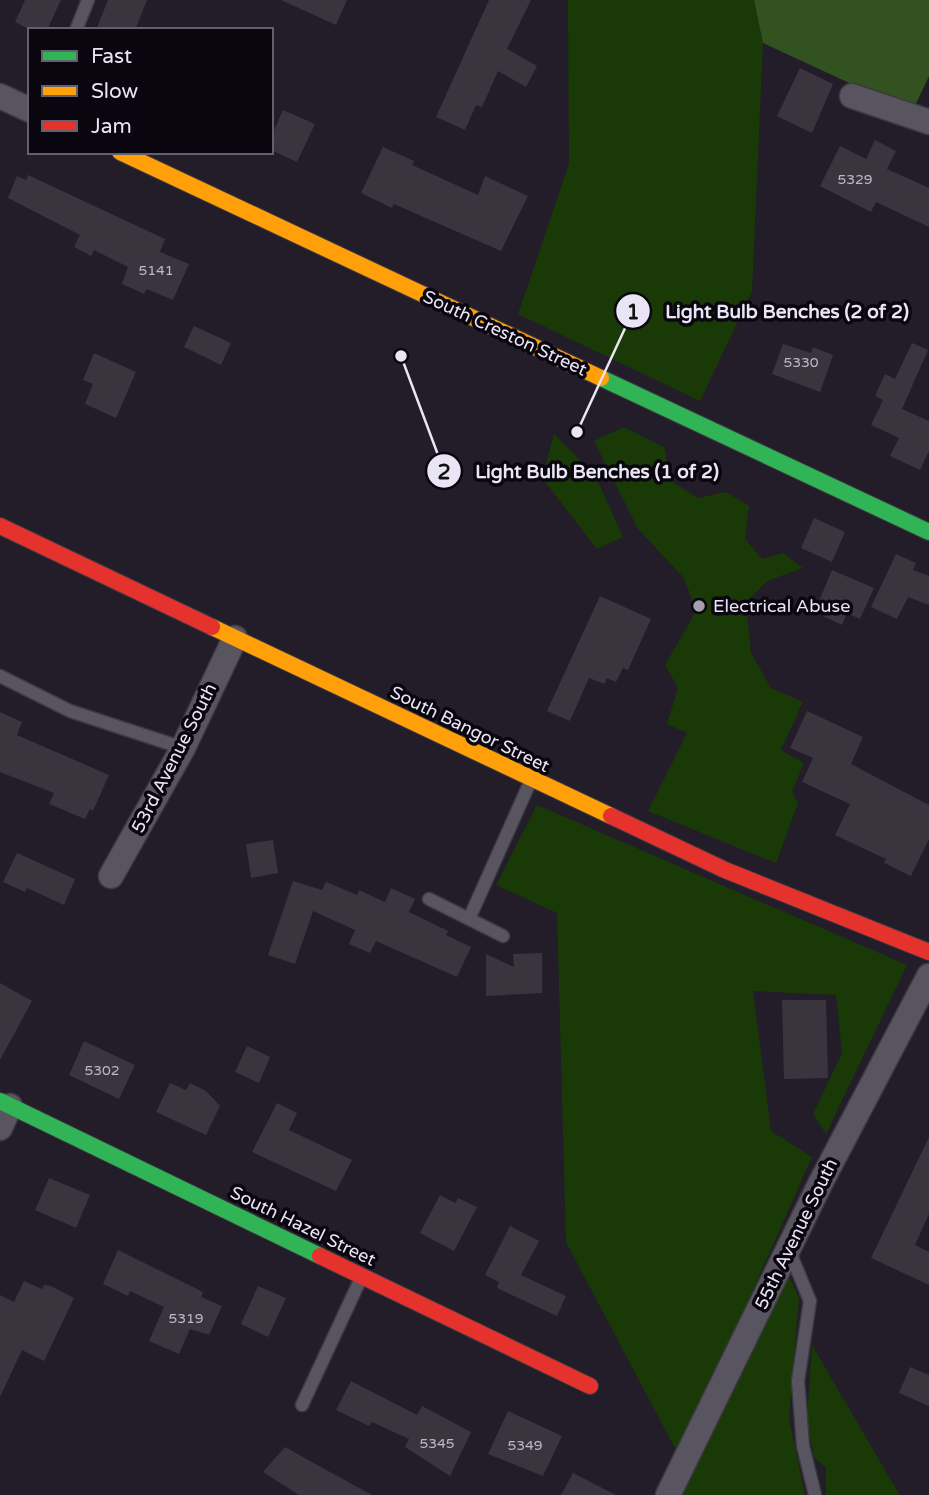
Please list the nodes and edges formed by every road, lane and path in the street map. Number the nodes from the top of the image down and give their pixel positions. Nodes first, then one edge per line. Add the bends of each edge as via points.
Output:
1 (88, 0) edge
2 (77, 28) edge
3 (0, 96) edge
4 (852, 96) dead end
5 (28, 109) edge
6 (929, 122) edge
7 (124, 154) edge
8 (0, 526) edge
9 (929, 532) edge
10 (235, 638) junction
11 (0, 676) edge
12 (183, 748) junction
13 (531, 780) junction
14 (111, 876) dead end
15 (429, 899) dead end
16 (469, 919) junction
17 (503, 936) dead end
18 (929, 952) edge
19 (929, 976) edge
20 (4, 1111) edge
21 (788, 1247) junction
22 (363, 1276) junction
23 (590, 1385) dead end
24 (302, 1405) dead end
25 (668, 1495) edge
26 (815, 1495) edge

1 - 2 lane
3 - 5 street
4 - 6 street
7 - 9 street, South Creston Street
8 - 10 street, South Bangor Street
10 - 12 street, 53rd Avenue South
10 - 13 street, South Bangor Street
11 - 12 lane via 70,711
12 - 14 street, 53rd Avenue South
13 - 16 lane
13 - 18 street, South Bangor Street via 725,870
15 - 16 lane
16 - 17 lane
19 - 21 street, 55th Avenue South
20 - 22 street, South Hazel Street
21 - 25 street, 55th Avenue South
21 - 26 lane via 810,1301 798,1381 803,1446
22 - 23 street, South Hazel Street
22 - 24 lane

